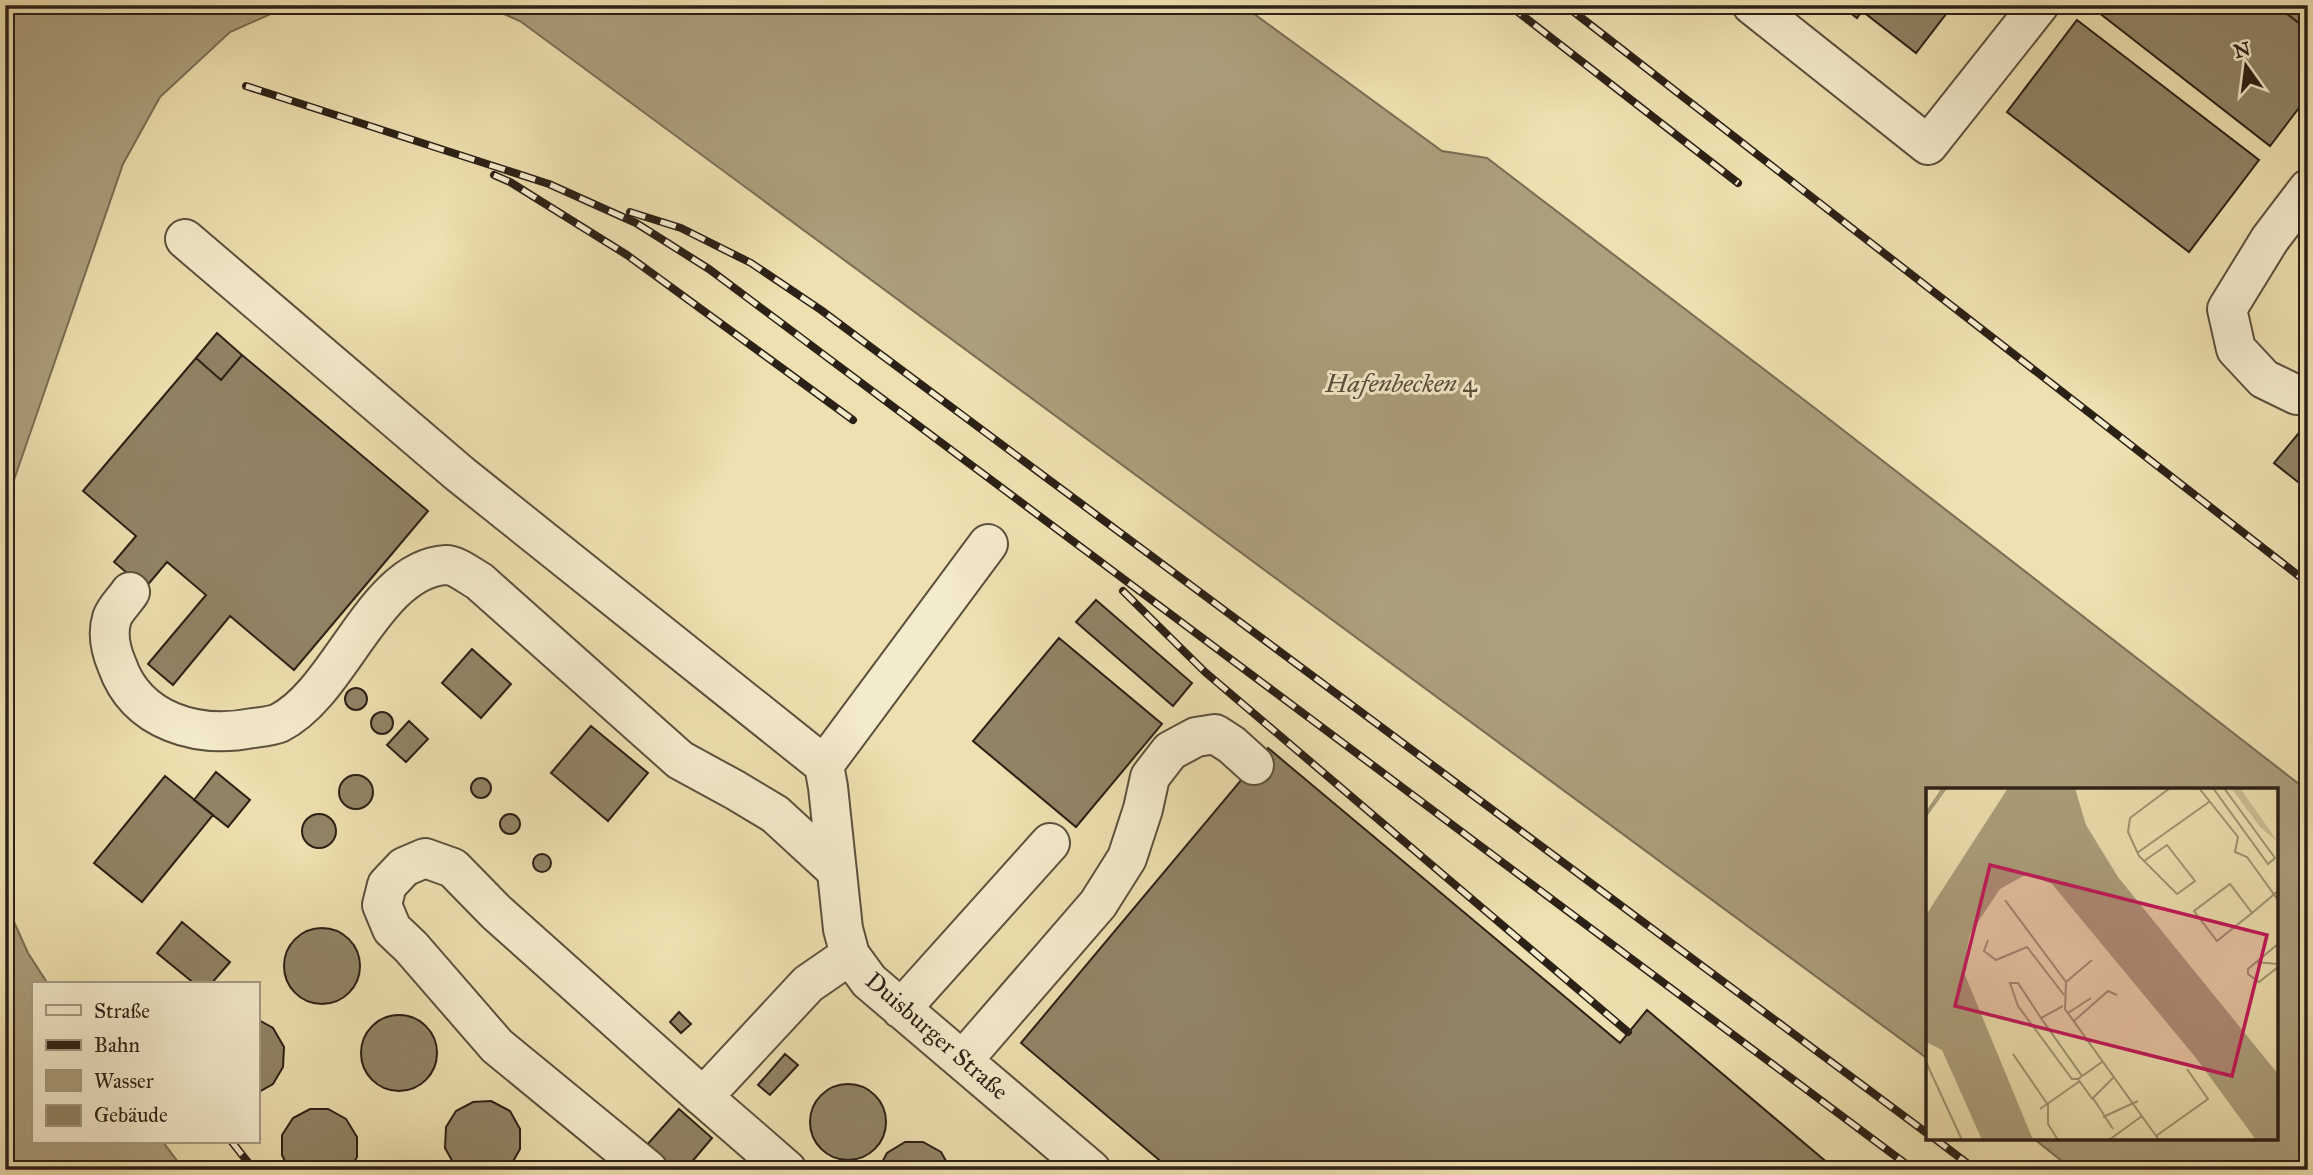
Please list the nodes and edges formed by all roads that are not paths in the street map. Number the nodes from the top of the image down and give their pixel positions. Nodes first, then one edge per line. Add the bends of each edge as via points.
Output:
1 (1752, 5) edge
2 (2039, 5) edge
3 (2308, 189) edge
4 (2308, 233) edge
5 (185, 239) dead end
6 (2270, 239) junction
7 (2308, 392) edge
8 (988, 544) dead end
9 (130, 592) dead end
10 (824, 765) junction
11 (1254, 765) dead end
12 (1050, 843) dead end
13 (837, 871) junction
14 (850, 955) junction
15 (901, 1009) junction
16 (963, 1060) junction
17 (704, 1097) junction
18 (648, 1170) edge
19 (787, 1170) edge
20 (1091, 1170) edge

1 - 2 street via 1928,145
3 - 6 street
4 - 6 street
5 - 10 street via 460,474
6 - 7 street via 2227,309 2236,349 2264,379 2297,395
8 - 10 street
9 - 13 street via 112,618 111,628 110,647 123,682 149,711 185,728 231,733 278,723 310,699 391,593 422,570 449,565 479,581 680,760 775,814
10 - 13 street, Duisburger Straße
11 - 16 street via 1215,734 1196,737 1170,751 1150,777 1127,858 1098,904
12 - 15 street
13 - 14 street, Duisburger Straße
14 - 15 street, Duisburger Straße via 869,981
14 - 17 street via 808,984
15 - 16 street, Duisburger Straße
16 - 20 street, Duisburger Straße
17 - 18 street via 496,912 453,868 425,858 404,867 387,885 382,905 392,929 497,1046
17 - 19 street

